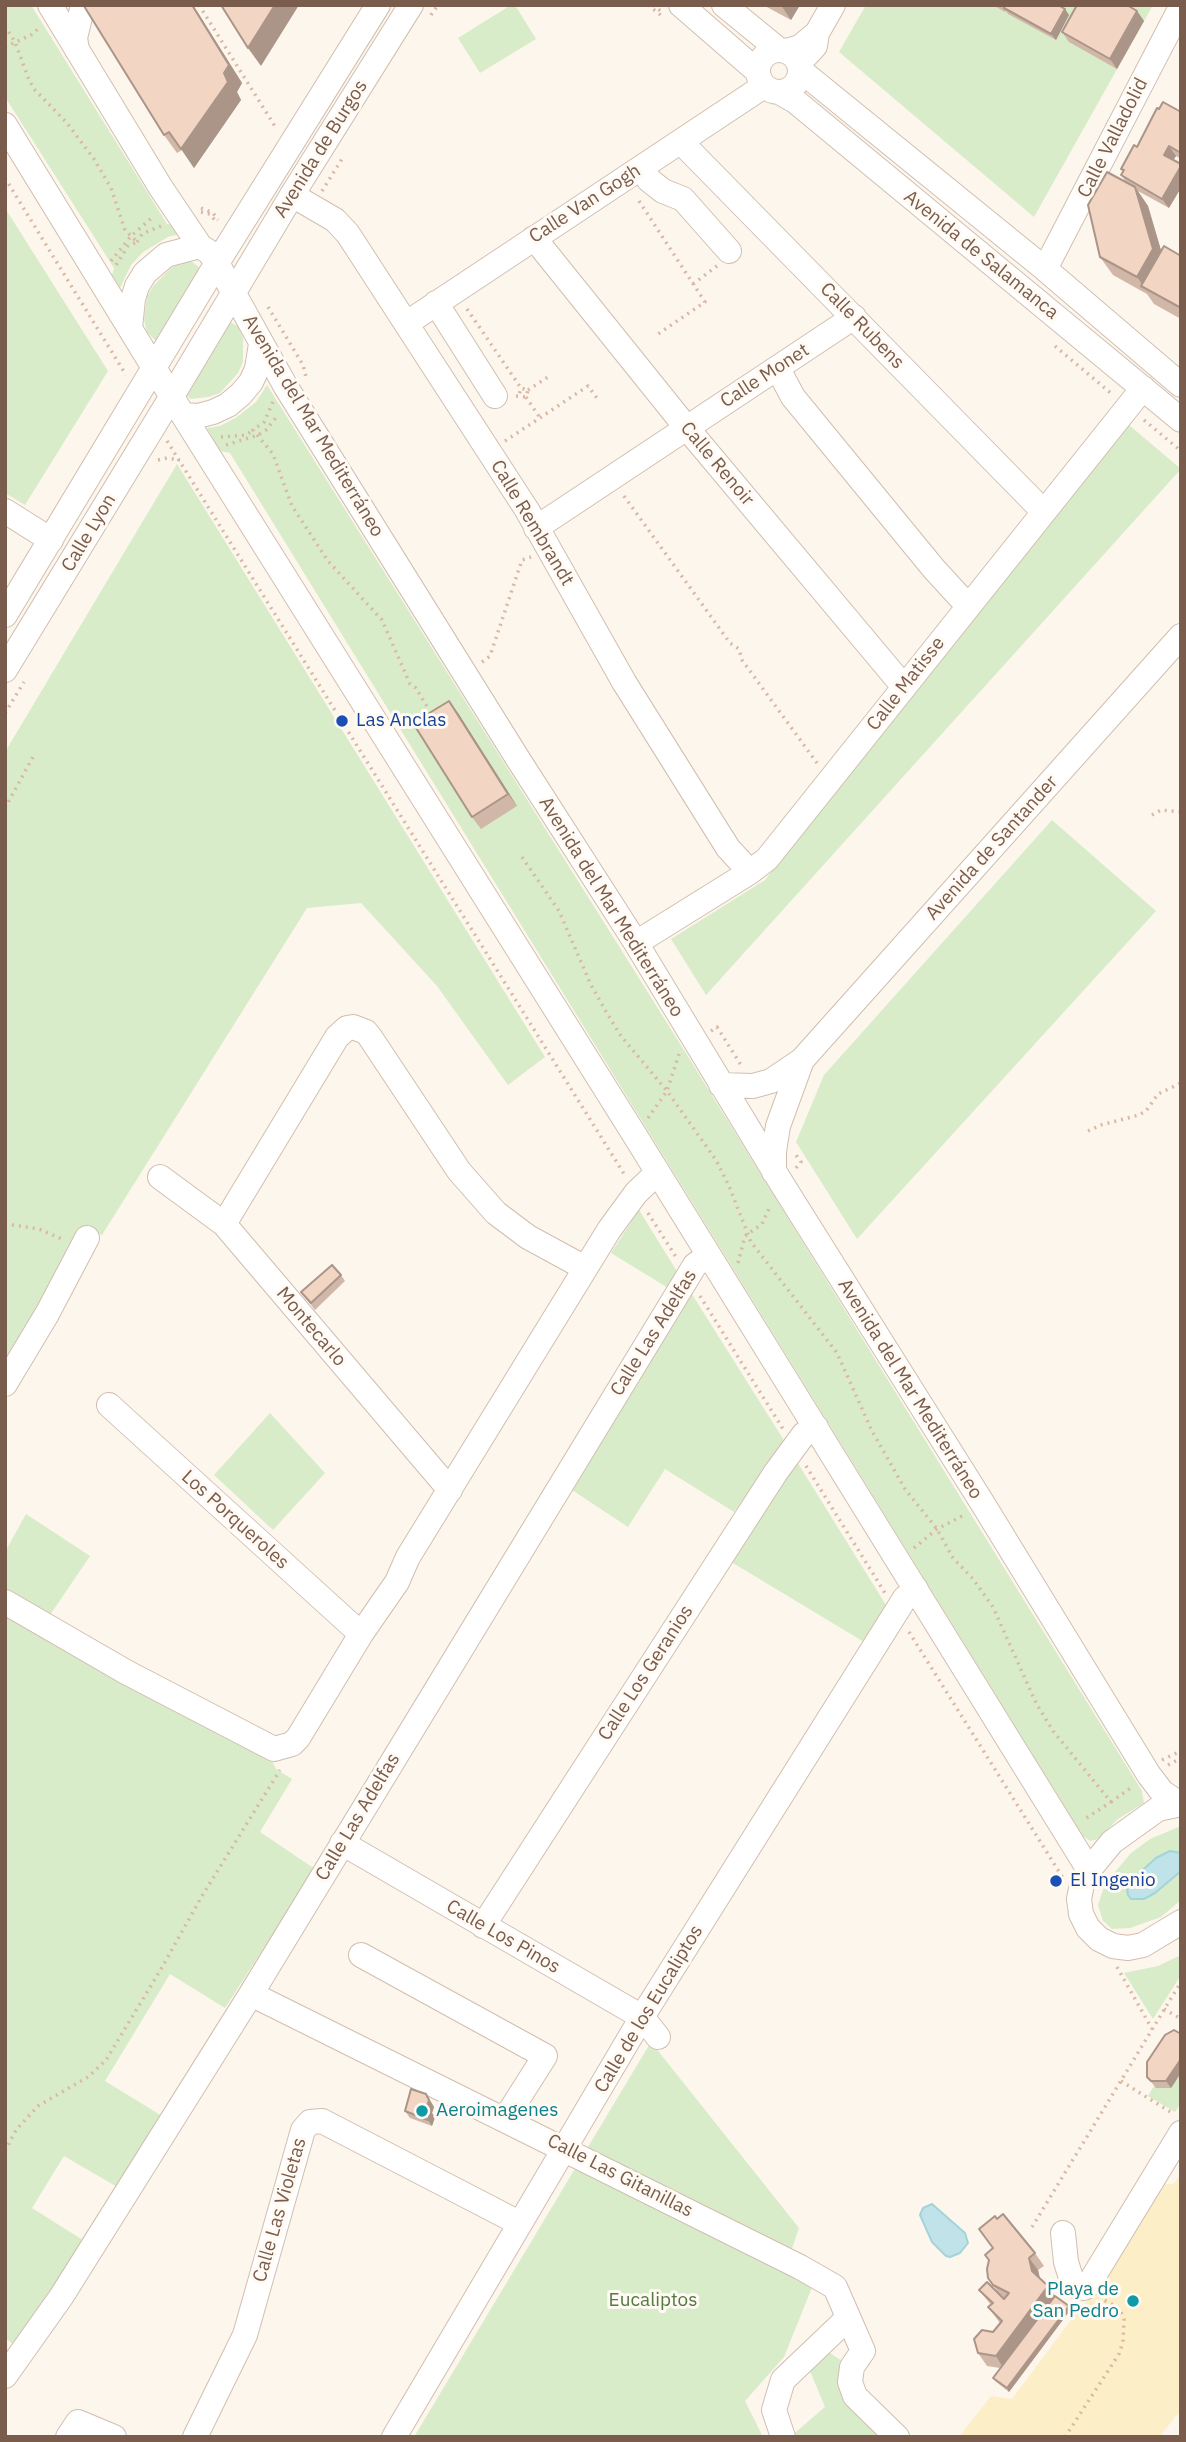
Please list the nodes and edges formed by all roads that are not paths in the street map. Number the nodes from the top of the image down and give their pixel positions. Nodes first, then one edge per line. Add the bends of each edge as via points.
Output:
1 (378, 5) edge
2 (411, 5) edge
3 (681, 5) edge
4 (724, 5) edge
5 (833, 5) edge
6 (83, 6) edge
7 (1181, 8) edge
8 (52, 10) edge
9 (77, 50) junction
10 (791, 58) junction
11 (767, 83) junction
12 (8, 134) edge
13 (681, 142) junction
14 (634, 173) junction
15 (292, 195) junction
16 (534, 238) junction
17 (729, 251) road end
18 (209, 254) junction
19 (1045, 269) junction
20 (234, 293) junction
21 (446, 297) junction
22 (855, 317) junction
23 (407, 323) junction
24 (131, 328) junction
25 (261, 344) junction
26 (155, 368) junction
27 (778, 369) junction
28 (1181, 385) edge
29 (1143, 388) junction
30 (495, 396) dead end
31 (178, 406) junction
32 (1181, 419) edge
33 (686, 427) junction
34 (5, 511) edge
35 (1043, 511) junction
36 (536, 527) junction
37 (51, 540) junction
38 (968, 606) junction
39 (5, 615) edge
40 (1181, 636) edge
41 (5, 670) edge
42 (904, 687) junction
43 (750, 872) junction
44 (636, 943) junction
45 (802, 1060) junction
46 (721, 1085) junction
47 (657, 1173) junction
48 (160, 1177) dead end
49 (778, 1178) junction
50 (224, 1224) junction
51 (84, 1244) road end
52 (708, 1256) junction
53 (586, 1268) junction
54 (5, 1384) edge
55 (109, 1405) dead end
56 (816, 1427) junction
57 (450, 1490) junction
58 (916, 1589) junction
59 (5, 1602) edge
60 (360, 1634) junction
61 (1181, 1804) edge
62 (342, 1843) junction
63 (1089, 1870) junction
64 (1181, 1922) edge
65 (483, 1926) junction
66 (361, 1955) dead end
67 (251, 1994) junction
68 (642, 2017) junction
69 (658, 2037) dead end
70 (505, 2119) junction
71 (1178, 2125) edge
72 (564, 2148) junction
73 (519, 2223) junction
74 (1063, 2233) dead end
75 (848, 2318) junction
76 (5, 2376) edge
77 (68, 2437) edge
78 (114, 2437) edge
79 (195, 2437) edge
80 (394, 2437) edge
81 (783, 2437) edge
82 (897, 2437) edge

1 - 18 street, Avenida de Burgos
2 - 15 street, Avenida de Burgos
3 - 11 street, Avenida de Salamanca
4 - 10 street, Avenida de Salamanca
5 - 10 street via 815,46
6 - 8 street
6 - 9 street via 75,38
7 - 19 street, Calle Valladolid
8 - 9 street, Avenida del Mar Mediterráneo
9 - 18 street, Avenida del Mar Mediterráneo via 161,188
10 - 11 street via 764,56
10 - 11 street via 795,85
10 - 19 street, Avenida de Salamanca
11 - 13 street, Calle Van Gogh
11 - 29 street, Avenida de Salamanca via 795,101
12 - 24 street
13 - 14 street, Calle Van Gogh
13 - 22 street, Calle Rubens
14 - 16 street, Calle Van Gogh
14 - 17 street via 683,200
15 - 20 street, Avenida de Burgos
15 - 23 street, Calle Rembrandt via 348,233
16 - 21 street, Calle Van Gogh
16 - 33 street, Calle Renoir
18 - 20 street, Avenida del Mar Mediterráneo
18 - 24 street via 166,256 145,274 133,299
18 - 26 street, Avenida de Burgos
19 - 28 street, Avenida de Salamanca
20 - 25 street, Avenida del Mar Mediterráneo
20 - 31 street, Avenida de Burgos
21 - 23 street, Calle Van Gogh
21 - 30 street
22 - 27 street, Calle Monet
22 - 35 street, Calle Rubens
23 - 36 street, Calle Rembrandt
24 - 26 street
25 - 31 street via 251,383 228,405 198,416
25 - 44 street, Avenida del Mar Mediterráneo via 286,398
26 - 31 street
26 - 37 street, Calle Lyon
27 - 33 street, Calle Monet
27 - 38 street via 793,397
29 - 32 street, Avenida de Salamanca
29 - 35 street, Calle Matisse
31 - 41 street, Calle Lyon
31 - 47 street
33 - 36 street, Calle Monet
33 - 42 street, Calle Renoir
34 - 37 street
35 - 38 street, Calle Matisse
36 - 43 street, Calle Rembrandt via 624,682 728,848
37 - 39 street, Calle Lyon
38 - 42 street, Calle Matisse
40 - 45 street, Avenida de Santander
42 - 43 street, Calle Matisse via 832,780
43 - 44 street, Calle Matisse
44 - 46 street, Avenida del Mar Mediterráneo
45 - 46 street, Avenida de Santander via 771,1081 754,1086
45 - 49 street, Avenida de Santander via 778,1126 774,1151
46 - 49 street, Avenida del Mar Mediterráneo
47 - 52 street
47 - 53 street via 636,1193
48 - 50 street, Montecarlo
49 - 61 street, Avenida del Mar Mediterráneo via 1149,1775 1162,1792
50 - 53 street via 337,1037 354,1027 370,1037 459,1171 496,1213 528,1237
50 - 57 street, Montecarlo
51 - 54 street
52 - 56 street
52 - 62 street, Calle Las Adelfas via 695,1265
53 - 57 street
55 - 60 street, Los Porqueroles
56 - 58 street
56 - 65 street, Calle Los Geranios via 804,1434 776,1472
57 - 60 street via 397,1582
58 - 63 street
58 - 68 street, Calle de los Eucaliptos via 896,1611
59 - 60 street via 274,1749 298,1738
61 - 63 street via 1137,1822 1112,1842
62 - 65 street, Calle Los Pinos
62 - 67 street, Calle Las Adelfas
63 - 64 street via 1079,1899 1081,1914 1099,1939 1113,1946 1143,1945
65 - 68 street, Calle Los Pinos
66 - 70 street via 545,2056
67 - 70 street, Calle Las Gitanillas
67 - 76 street, Calle Las Adelfas via 61,2297
68 - 69 street, Calle Los Pinos
68 - 72 street, Calle de los Eucaliptos
70 - 72 street, Calle Las Gitanillas
71 - 74 street via 1087,2286 1078,2287 1072,2281
72 - 73 street, Calle de los Eucaliptos
72 - 75 street, Calle Las Gitanillas via 800,2266 835,2287
73 - 79 street, Calle Las Violetas via 322,2121 310,2122 303,2130 244,2334
73 - 80 street, Calle de los Eucaliptos
75 - 81 street via 783,2380 774,2410
75 - 82 street, Calle Las Gitanillas via 863,2351 852,2367 850,2382 855,2396
77 - 78 street via 78,2422

